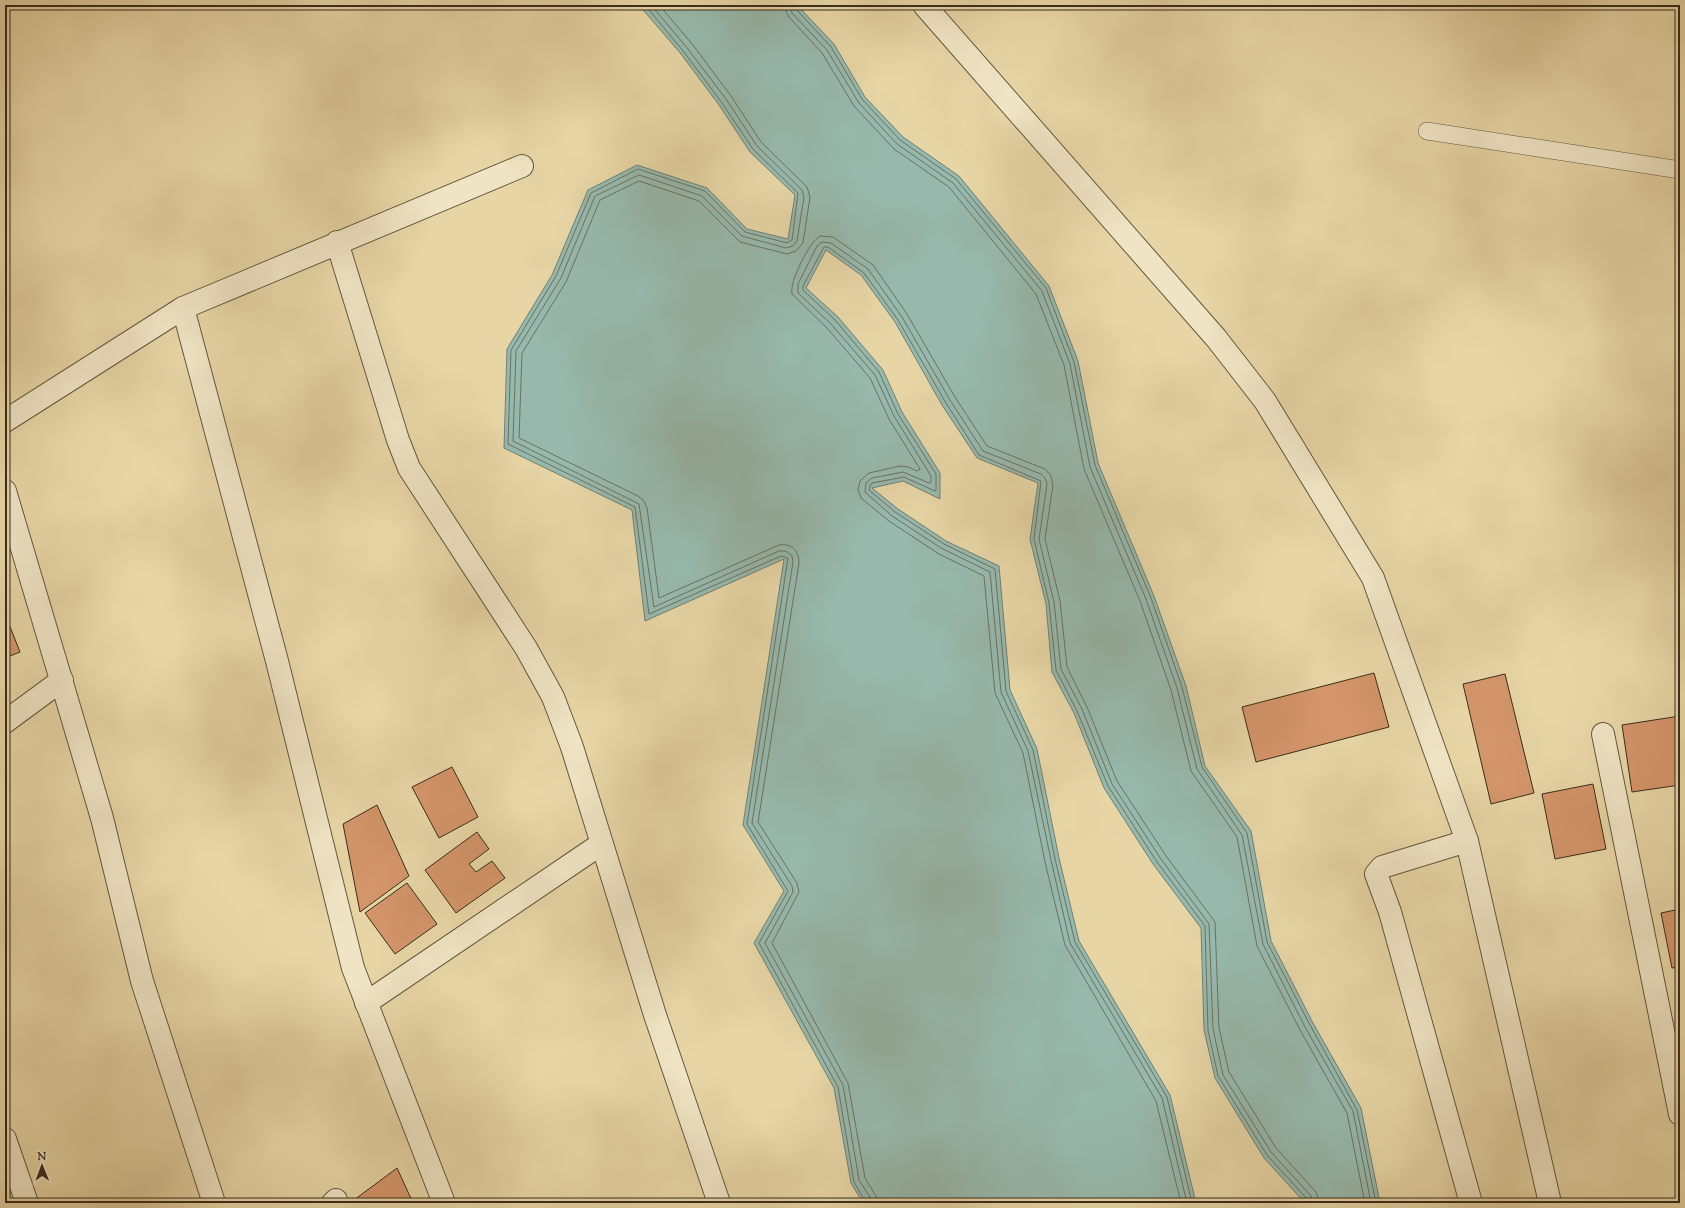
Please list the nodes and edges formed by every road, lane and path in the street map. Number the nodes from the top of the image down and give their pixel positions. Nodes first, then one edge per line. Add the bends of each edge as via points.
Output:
1 (924, 5) edge
2 (1426, 131) dead end
3 (522, 166) dead end
4 (1680, 170) edge
5 (338, 242) junction
6 (183, 308) junction
7 (5, 421) edge
8 (5, 491) edge
9 (62, 680) junction
10 (5, 722) edge
11 (1603, 734) dead end
12 (1467, 841) junction
13 (601, 844) junction
14 (366, 1003) junction
15 (1680, 1114) edge
16 (5, 1139) edge
17 (27, 1203) edge
18 (214, 1203) edge
19 (444, 1203) edge
20 (719, 1203) edge
21 (1471, 1203) edge
22 (1550, 1203) edge

1 - 12 street via 1216,338 1265,401 1373,578
2 - 4 lane
3 - 5 street
5 - 6 street
5 - 13 street via 398,440 409,468 526,648 553,697 572,747
6 - 7 street
6 - 14 street via 278,661 353,968
8 - 9 street
9 - 10 street
9 - 18 street via 102,818 142,981
11 - 15 street
12 - 21 street via 1382,867 1376,874 1390,912
12 - 22 street
13 - 14 street
13 - 20 street via 655,1015
14 - 19 street
16 - 17 street

